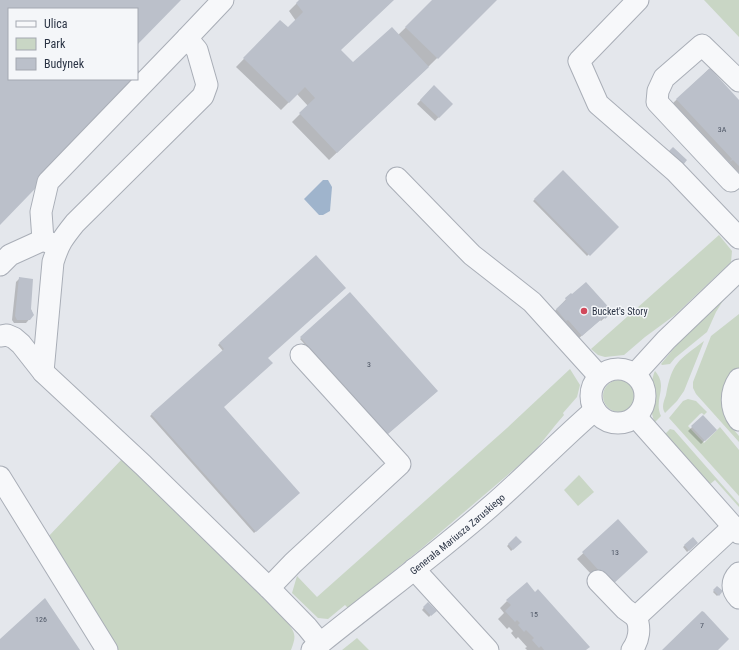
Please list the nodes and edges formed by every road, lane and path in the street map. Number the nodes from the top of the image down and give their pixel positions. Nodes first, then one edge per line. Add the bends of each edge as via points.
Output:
1 (223, 0) edge
2 (638, 0) edge
3 (187, 38) junction
4 (739, 81) edge
5 (397, 178) dead end
6 (731, 181) dead end
7 (739, 238) edge
8 (50, 243) junction
9 (0, 265) edge
10 (739, 270) edge
11 (0, 336) edge
12 (301, 356) dead end
13 (43, 372) junction
14 (635, 374) junction
15 (599, 376) junction
16 (739, 379) edge
17 (595, 410) junction
18 (636, 417) junction
19 (739, 420) edge
20 (0, 477) edge
21 (736, 530) edge
22 (414, 569) junction
23 (739, 573) edge
24 (598, 581) dead end
25 (269, 588) junction
26 (739, 598) edge
27 (636, 617) junction
28 (316, 647) edge
29 (107, 650) edge
30 (488, 650) edge
31 (632, 650) edge

1 - 3 street
2 - 7 street via 579,61 598,104 675,171
3 - 8 street via 48,182 41,212
3 - 8 street via 197,50 207,85 203,96 64,237
4 - 6 street via 702,45 664,78 658,91 657,102
5 - 15 street via 472,255 532,302
8 - 9 street via 10,255
8 - 13 street via 53,262
10 - 14 street via 666,340
11 - 13 street via 14,338
12 - 25 street via 400,464
13 - 25 street via 138,460
14 - 15 street via 617,368
14 - 18 street via 643,383 646,395 644,407
15 - 17 street via 594,382 591,396
16 - 19 street via 732,392 735,414
17 - 18 street via 611,422 624,423
17 - 22 street, Generała Mariusza Zaruskiego via 491,507
18 - 21 street
20 - 29 street
21 - 27 street
22 - 28 street, Generała Mariusza Zaruskiego
22 - 30 street
23 - 26 street via 732,586
24 - 27 street
25 - 28 street via 307,627
27 - 31 street via 639,624 638,641

